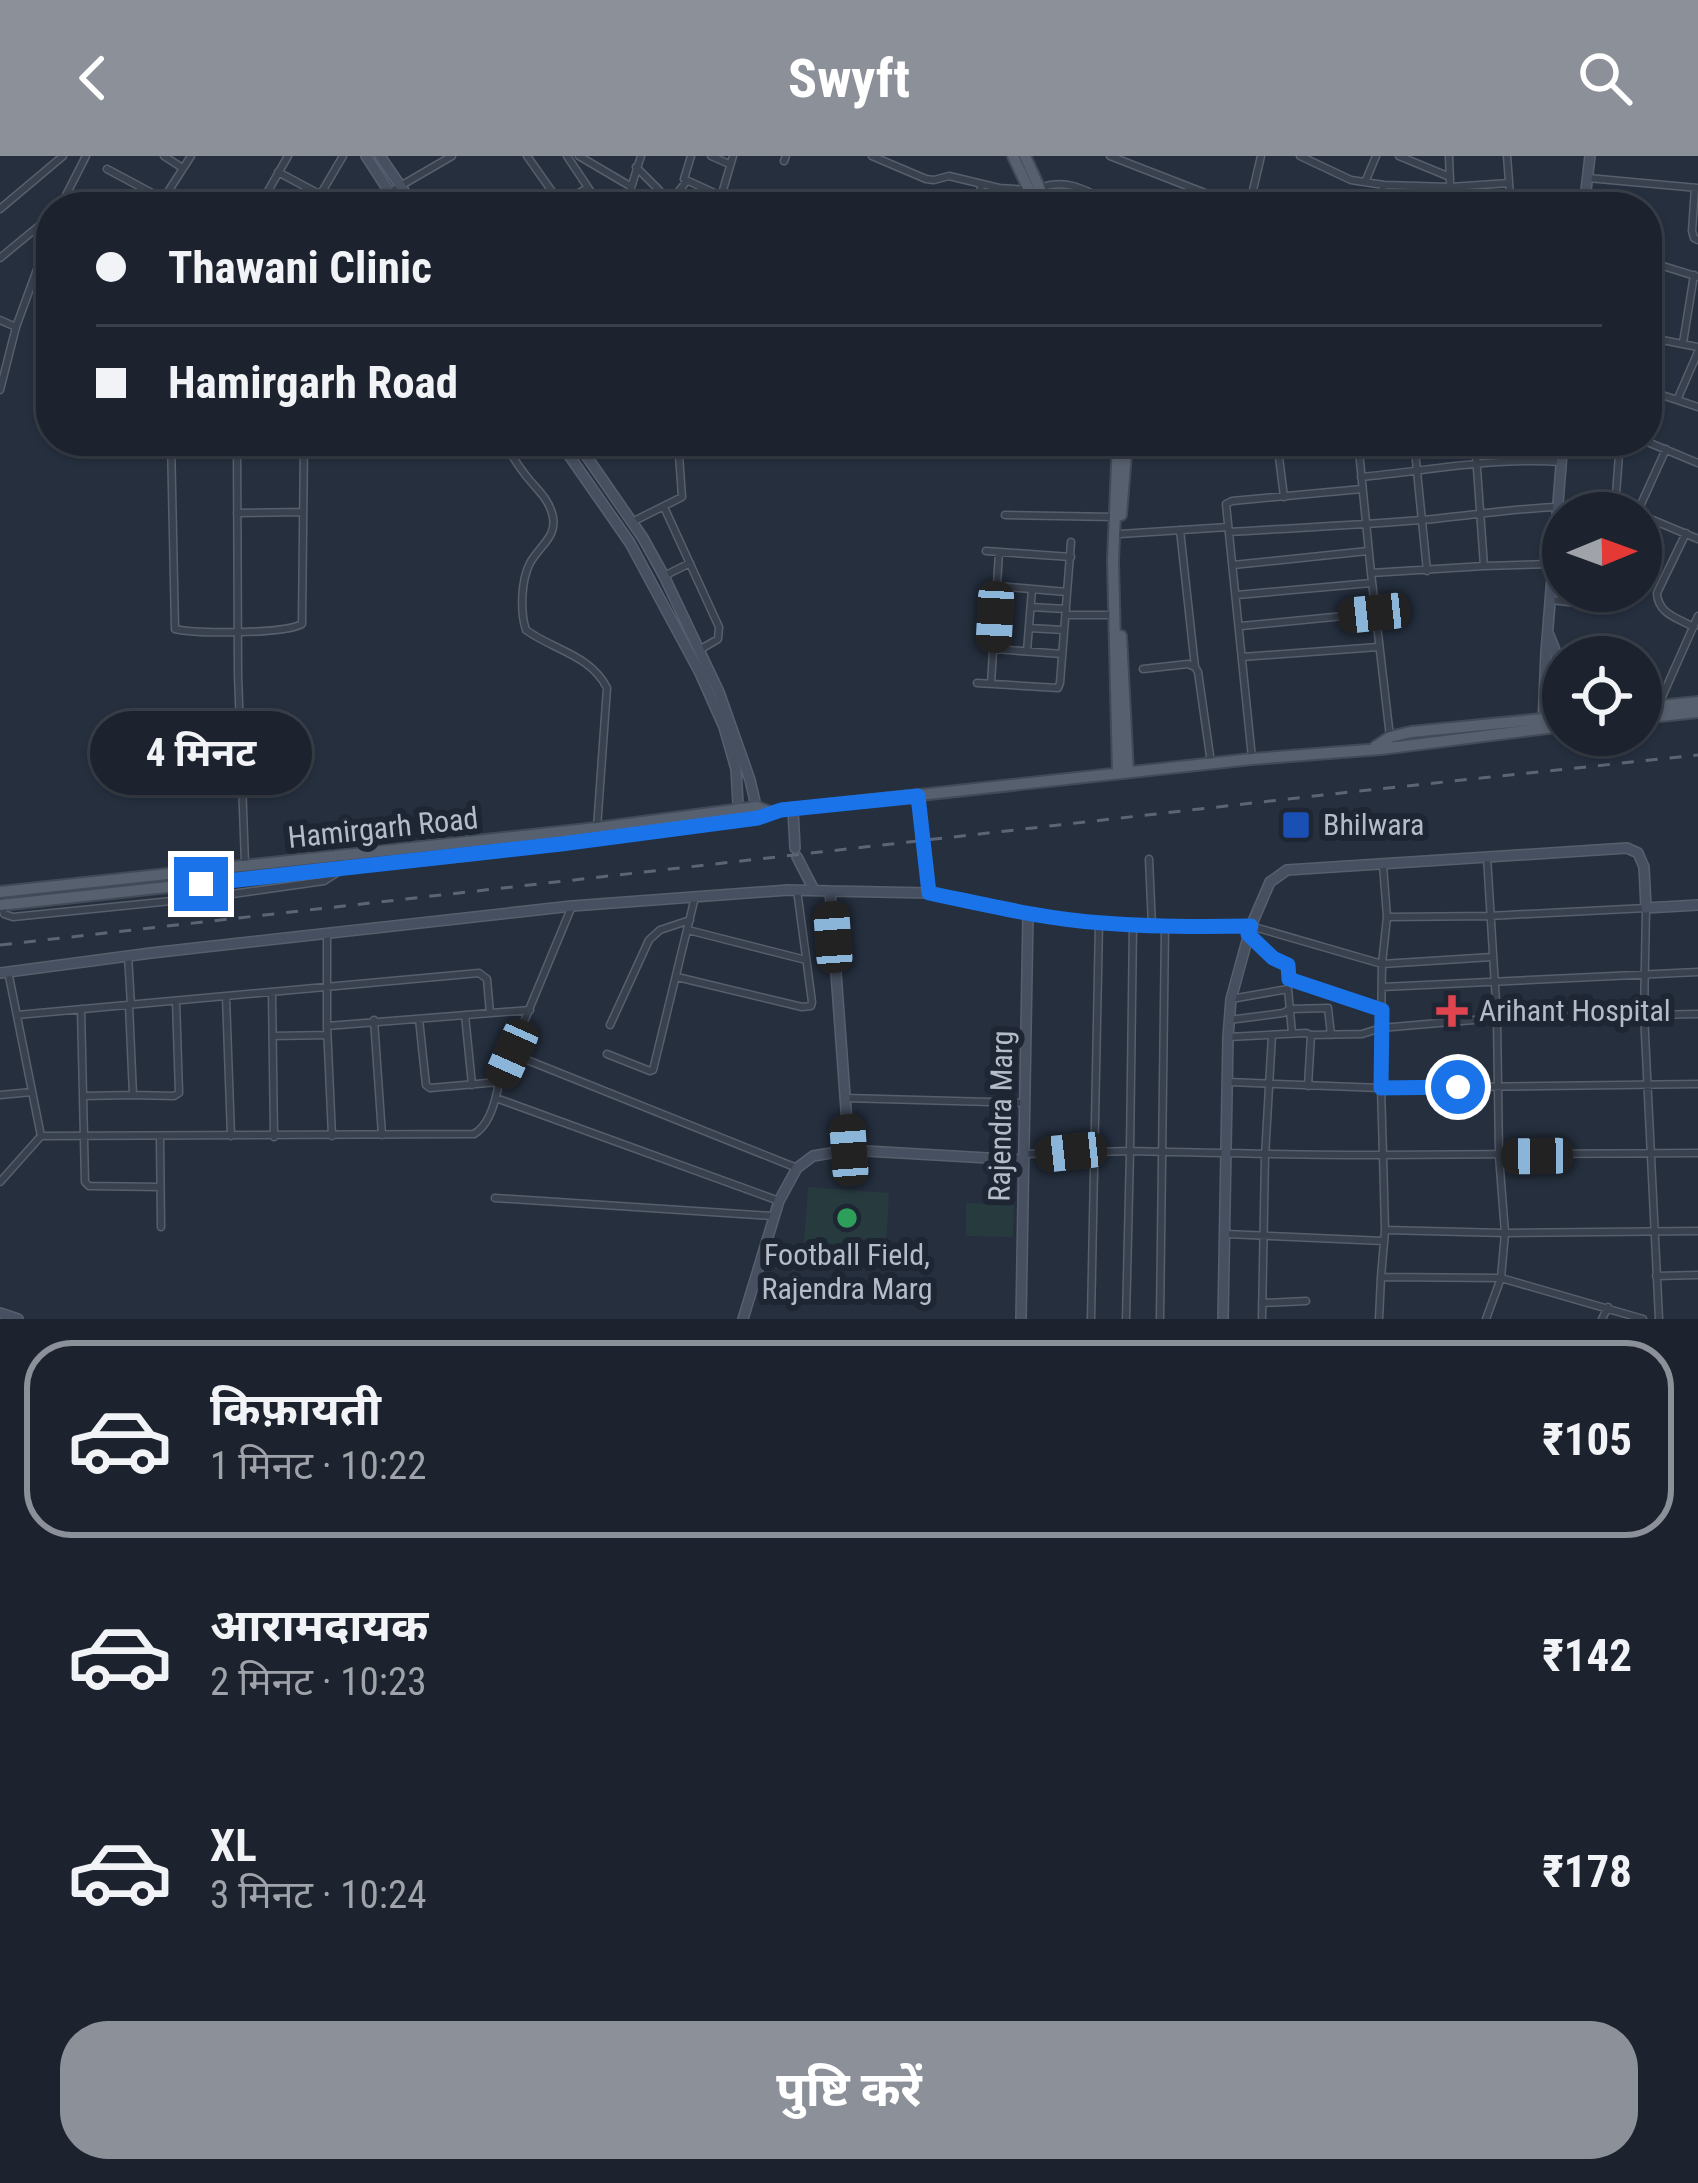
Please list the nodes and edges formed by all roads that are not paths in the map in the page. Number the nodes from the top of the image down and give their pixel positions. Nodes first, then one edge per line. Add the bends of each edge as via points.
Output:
1 (63, 156) edge
2 (86, 156) edge
3 (164, 156) edge
4 (191, 156) edge
5 (288, 156) edge
6 (343, 156) edge
7 (366, 156) edge
8 (380, 156) edge
9 (452, 156) edge
10 (527, 156) edge
11 (568, 156) edge
12 (579, 156) edge
13 (641, 156) edge
14 (691, 156) edge
15 (711, 156) edge
16 (872, 156) edge
17 (1013, 156) edge
18 (1025, 156) edge
19 (1111, 156) edge
20 (1261, 156) edge
21 (1300, 156) edge
22 (1376, 156) edge
23 (1399, 156) edge
24 (1449, 156) edge
25 (1507, 156) edge
26 (1590, 156) edge
27 (731, 160) edge
28 (636, 167) junction
29 (182, 168) junction
30 (107, 169) dead end
31 (278, 172) junction
32 (1450, 177) junction
33 (1588, 178) junction
34 (687, 182) junction
35 (1365, 182) junction
36 (1509, 183) junction
37 (982, 184) junction
38 (1384, 184) junction
39 (401, 186) junction
40 (630, 186) junction
41 (1450, 187) junction
42 (587, 188) junction
43 (1697, 188) edge
44 (1010, 189) junction
45 (1035, 189) junction
46 (68, 192) edge
47 (150, 192) edge
48 (167, 192) edge
49 (267, 192) edge
50 (315, 192) edge
51 (323, 192) edge
52 (390, 192) joint
53 (405, 192) edge
54 (553, 192) edge
55 (581, 192) edge
56 (590, 192) edge
57 (629, 192) edge
58 (659, 192) edge
59 (679, 192) edge
60 (712, 192) edge
61 (723, 192) edge
62 (981, 192) edge
63 (1010, 192) edge
64 (1035, 192) edge
65 (1037, 192) edge
66 (1086, 192) edge
67 (1213, 192) edge
68 (1250, 192) edge
69 (1381, 192) edge
70 (1450, 192) edge
71 (1510, 192) edge
72 (1586, 192) edge
73 (0, 209) edge
74 (36, 228) edge
75 (1698, 240) edge
76 (0, 258) edge
77 (1662, 266) edge
78 (36, 272) edge
79 (1696, 276) edge
80 (0, 320) edge
81 (16, 327) junction
82 (1662, 340) edge
83 (1683, 343) junction
84 (1698, 349) edge
85 (3, 363) edge
86 (0, 390) edge
87 (1662, 394) edge
88 (1678, 398) junction
89 (1698, 407) edge
90 (1662, 447) edge
91 (1666, 448) junction
92 (171, 456) edge
93 (237, 456) edge
94 (304, 456) edge
95 (512, 456) edge
96 (569, 456) edge
97 (586, 456) edge
98 (679, 456) edge
99 (1117, 456) edge
100 (1126, 456) edge
101 (1278, 456) edge
102 (1359, 456) edge
103 (1415, 456) edge
104 (1477, 456) edge
105 (1535, 456) edge
106 (1562, 456) edge
107 (1619, 456) edge
108 (1535, 460) junction
109 (1561, 462) junction
110 (1698, 463) edge
111 (1478, 464) junction
112 (1417, 472) junction
113 (1361, 477) junction
114 (1363, 489) junction
115 (1558, 492) edge
116 (1616, 492) edge
117 (1644, 492) edge
118 (1285, 497) junction
119 (664, 507) junction
120 (1542, 509) edge
121 (303, 512) junction
122 (237, 513) junction
123 (1481, 514) junction
124 (1005, 515) dead end
125 (1115, 517) junction
126 (1421, 520) junction
127 (632, 521) junction
128 (1366, 524) junction
129 (1662, 524) edge
130 (1228, 529) junction
131 (1180, 530) junction
132 (1686, 533) junction
133 (1120, 534) junction
134 (1698, 538) edge
135 (1071, 542) dead end
136 (986, 550) dead end
137 (1368, 551) junction
138 (1000, 552) junction
139 (1070, 557) junction
140 (690, 563) junction
141 (1542, 564) edge
142 (1232, 565) junction
143 (1484, 566) junction
144 (1427, 571) junction
145 (1371, 573) junction
146 (664, 575) junction
147 (1371, 583) junction
148 (997, 586) junction
149 (1032, 589) junction
150 (1067, 592) junction
151 (1236, 595) junction
152 (1031, 607) junction
153 (1066, 612) junction
154 (1550, 612) edge
155 (1374, 613) junction
156 (1113, 615) junction
157 (1698, 616) edge
158 (1240, 626) junction
159 (1694, 627) junction
160 (1029, 628) junction
161 (1064, 630) junction
162 (238, 631) junction
163 (1549, 635) edge
164 (1378, 647) junction
165 (993, 649) junction
166 (699, 650) junction
167 (1027, 652) junction
168 (1063, 654) junction
169 (1242, 657) junction
170 (1195, 667) junction
171 (1143, 669) dead end
172 (976, 683) dead end
173 (992, 684) junction
174 (1662, 697) edge
175 (1698, 702) edge
176 (1662, 706) edge
177 (1698, 712) edge
178 (1662, 716) edge
179 (1542, 723) edge
180 (1391, 742) junction
181 (1252, 759) junction
182 (1210, 764) junction
183 (1123, 773) junction
184 (918, 796) junction
185 (793, 809) junction
186 (762, 813) junction
187 (738, 816) junction
188 (597, 828) junction
189 (1487, 857) junction
190 (1149, 860) dead end
191 (340, 862) junction
192 (1383, 866) junction
193 (245, 867) junction
194 (797, 890) junction
195 (814, 890) junction
196 (830, 891) junction
197 (929, 893) junction
198 (695, 897) junction
199 (0, 901) edge
200 (1698, 905) edge
201 (572, 906) junction
202 (1646, 908) junction
203 (1028, 914) junction
204 (1387, 916) junction
205 (1489, 916) junction
206 (690, 920) junction
207 (1100, 923) junction
208 (1133, 925) junction
209 (1158, 927) junction
210 (688, 930) junction
211 (1250, 930) junction
212 (327, 932) junction
213 (128, 956) junction
214 (1492, 957) junction
215 (806, 960) junction
216 (1382, 964) junction
217 (4, 972) edge
218 (1698, 973) edge
219 (1645, 974) junction
220 (677, 977) junction
221 (1289, 979) junction
222 (1494, 982) junction
223 (327, 985) junction
224 (1382, 987) junction
225 (1288, 989) junction
226 (272, 993) junction
227 (226, 997) junction
228 (1232, 999) junction
229 (176, 1000) junction
230 (130, 1005) junction
231 (81, 1009) junction
232 (1291, 1009) junction
233 (530, 1010) junction
234 (1382, 1010) junction
235 (490, 1013) junction
236 (1644, 1014) junction
237 (1698, 1014) edge
238 (17, 1015) junction
239 (465, 1015) junction
240 (418, 1018) junction
241 (1496, 1018) junction
242 (374, 1020) junction
243 (1229, 1020) junction
244 (610, 1025) dead end
245 (1382, 1028) junction
246 (327, 1030) junction
247 (1292, 1033) junction
248 (1272, 1035) junction
249 (1311, 1035) junction
250 (1331, 1035) junction
251 (273, 1036) junction
252 (1228, 1037) junction
253 (512, 1054) junction
254 (607, 1054) dead end
255 (499, 1082) junction
256 (1228, 1082) junction
257 (472, 1084) junction
258 (1648, 1084) junction
259 (1698, 1084) edge
260 (1269, 1085) junction
261 (1308, 1086) junction
262 (1496, 1086) junction
263 (1381, 1088) junction
264 (32, 1092) junction
265 (133, 1094) junction
266 (0, 1095) edge
267 (83, 1096) junction
268 (496, 1097) junction
269 (845, 1098) junction
270 (1025, 1103) junction
271 (382, 1135) junction
272 (41, 1136) junction
273 (231, 1136) junction
274 (332, 1136) junction
275 (160, 1137) junction
276 (274, 1137) junction
277 (85, 1138) junction
278 (849, 1150) junction
279 (1095, 1150) junction
280 (1130, 1151) junction
281 (1163, 1151) junction
282 (1226, 1152) junction
283 (1698, 1153) edge
284 (1383, 1155) junction
285 (1650, 1155) junction
286 (1265, 1156) junction
287 (1499, 1156) junction
288 (1024, 1157) junction
289 (0, 1167) edge
290 (797, 1168) junction
291 (1, 1180) edge
292 (160, 1187) junction
293 (495, 1198) dead end
294 (779, 1201) junction
295 (776, 1216) junction
296 (161, 1227) dead end
297 (1385, 1230) junction
298 (1698, 1231) edge
299 (1654, 1232) junction
300 (1505, 1233) junction
301 (1224, 1234) junction
302 (1263, 1234) junction
303 (1384, 1241) junction
304 (1698, 1275) edge
305 (1656, 1276) junction
306 (1381, 1277) junction
307 (1501, 1278) junction
308 (1306, 1301) dead end
309 (1262, 1304) junction
310 (1608, 1307) junction
311 (0, 1313) edge
312 (18, 1319) edge
313 (743, 1319) edge
314 (1021, 1319) edge
315 (1091, 1319) edge
316 (1126, 1319) edge
317 (1160, 1319) edge
318 (1223, 1319) edge
319 (1262, 1319) edge
320 (1381, 1319) edge
321 (1486, 1319) edge
322 (1603, 1319) edge
323 (1643, 1319) edge
324 (1659, 1319) edge

1 - 73 street
2 - 46 street
3 - 29 street
4 - 29 street
5 - 31 street
6 - 51 street
7 - 52 street
8 - 39 street
9 - 39 street
10 - 54 street
11 - 42 street
12 - 40 street
13 - 28 street
14 - 34 street
15 - 27 street
16 - 37 street via 926,179
17 - 45 main road
18 - 45 main road
19 - 67 street
20 - 68 street
21 - 35 street
22 - 35 street
23 - 32 street
24 - 32 street
25 - 36 street
26 - 33 street
27 - 61 street
28 - 40 street
28 - 58 street
29 - 48 street
30 - 47 street
31 - 49 street
31 - 50 street
32 - 41 street
33 - 43 street
33 - 72 street
34 - 59 street
34 - 60 street
35 - 38 street
36 - 41 street
36 - 71 street
37 - 44 street
37 - 62 street
38 - 41 street
38 - 69 street
39 - 52 street
39 - 53 street
40 - 57 street
41 - 70 street
42 - 55 street
42 - 56 street
43 - 75 street
44 - 45 street
44 - 63 street
45 - 64 main road
45 - 65 main road
45 - 66 street via 1060,182
74 - 76 street
77 - 79 street
78 - 81 street
79 - 83 street
80 - 81 street
81 - 85 street
82 - 83 street
83 - 84 street
84 - 88 street
85 - 86 street
87 - 88 street
88 - 89 street
90 - 91 street
91 - 110 street
91 - 117 street
92 - 162 street via 175,629
93 - 122 street
94 - 121 street
95 - 188 street via 554,520 525,575 526,630 589,664 607,688
96 - 187 street via 630,543 700,673 736,769
97 - 127 street
98 - 119 street via 682,497
99 - 125 main road
100 - 133 main road
101 - 118 street
102 - 113 street
103 - 112 street
104 - 111 street
105 - 108 street
106 - 109 street
107 - 116 street
108 - 109 street
108 - 111 street
109 - 115 street
111 - 112 street
111 - 123 street
112 - 113 street
112 - 126 street
113 - 114 street
114 - 118 street
114 - 128 street
118 - 130 street via 1226,504
119 - 127 street
119 - 140 street
120 - 123 street
121 - 122 street
121 - 162 street via 302,624
122 - 162 street
123 - 126 street
123 - 143 street
124 - 125 street
125 - 156 main road
126 - 128 street
126 - 144 street
127 - 146 street
128 - 130 street
128 - 137 street
129 - 132 street
130 - 131 street
130 - 142 street
131 - 133 street
131 - 170 street
132 - 134 street
132 - 159 street via 1657,593 1662,610
133 - 183 main road
135 - 139 street
136 - 138 street
137 - 142 street
137 - 145 street
138 - 139 street
138 - 148 street
139 - 150 street
140 - 146 street
140 - 166 street via 720,636
141 - 143 street
142 - 151 street
143 - 144 street
144 - 145 street
145 - 147 street
146 - 166 street
147 - 151 street
147 - 155 street
148 - 149 street
148 - 165 street
149 - 150 street
149 - 152 street
150 - 153 street
151 - 158 street
152 - 153 street
152 - 160 street
153 - 156 street
153 - 161 street
154 - 163 street
155 - 158 street
155 - 164 street
156 - 183 main road
157 - 159 street
158 - 169 street
159 - 174 street
160 - 161 street
160 - 167 street
161 - 168 street
162 - 193 street
164 - 169 street
164 - 180 street
165 - 167 street
165 - 173 street
166 - 186 street
167 - 168 street
168 - 173 street via 1058,688
169 - 181 street
170 - 171 street
170 - 182 street
172 - 173 street
175 - 176 main road
177 - 178 main road
179 - 180 main road
180 - 181 main road, Hamirgarh Road
181 - 182 main road, Hamirgarh Road
182 - 183 main road, Hamirgarh Road
183 - 184 main road, Hamirgarh Road
184 - 185 main road, Hamirgarh Road
184 - 197 street
185 - 186 main road, Hamirgarh Road
185 - 195 street via 796,852
186 - 187 main road, Hamirgarh Road
187 - 188 main road, Hamirgarh Road
187 - 191 main road, Hamirgarh Road via 554,845
188 - 191 main road, Hamirgarh Road
189 - 192 street
189 - 202 street via 1627,848 1644,867
189 - 205 street
190 - 209 street
191 - 193 main road, Hamirgarh Road
191 - 199 main road, Hamirgarh Road
192 - 204 street
192 - 211 street via 1287,870 1270,882
193 - 199 main road, Hamirgarh Road
194 - 195 street
194 - 198 street
194 - 215 street
195 - 196 street
196 - 197 street
196 - 269 street
197 - 203 street
198 - 201 street
198 - 206 street
200 - 202 street
201 - 212 street
201 - 233 street
202 - 205 street
202 - 219 street
203 - 207 street
203 - 270 street, Rajendra Marg
204 - 205 street
204 - 216 street
205 - 214 street
206 - 210 street
206 - 244 street via 649,940
207 - 208 street
207 - 279 street
208 - 209 street
208 - 280 street
209 - 211 street
209 - 281 street
210 - 215 street
210 - 220 street
211 - 216 street
211 - 221 street via 1288,965
211 - 228 street
212 - 213 street
212 - 223 street
213 - 217 street
213 - 230 street
214 - 216 street
214 - 222 street
215 - 220 street via 811,1006
216 - 224 street
217 - 238 street
218 - 219 street
219 - 222 street
219 - 236 street
220 - 254 street via 653,1070
221 - 225 street
221 - 234 street
222 - 224 street
222 - 241 street
223 - 226 street
223 - 235 street via 479,973 487,979
223 - 246 street
224 - 234 street
225 - 228 street
225 - 232 street
226 - 227 street
226 - 251 street
227 - 229 street
227 - 273 street
228 - 243 street
229 - 230 street
229 - 265 street via 179,1093
230 - 231 street
230 - 265 street
231 - 238 street
231 - 267 street
232 - 243 street
232 - 247 street
232 - 250 street via 1328,1008
233 - 235 street
233 - 253 street
234 - 245 street
235 - 239 street
236 - 237 street
236 - 241 street
236 - 258 street
238 - 264 street
239 - 240 street
239 - 257 street
240 - 242 street
240 - 257 street via 427,1084
241 - 245 street
241 - 262 street
242 - 246 street
242 - 271 street
243 - 252 street
245 - 250 street
245 - 263 street
246 - 251 street
246 - 274 street
247 - 248 street
247 - 249 street
248 - 252 street
248 - 260 street
249 - 250 street
249 - 261 street
251 - 276 street
252 - 256 street
253 - 255 street
253 - 290 street
255 - 257 street
255 - 268 street
256 - 260 street
256 - 282 street
258 - 259 street
258 - 262 street
258 - 285 street
260 - 261 street
260 - 286 street
261 - 263 street
262 - 263 street
262 - 287 street
263 - 284 street
264 - 266 street
264 - 272 street
265 - 267 street
267 - 277 street
268 - 271 street via 474,1134
268 - 294 street
269 - 270 street
269 - 278 street
270 - 288 street, Rajendra Marg
271 - 274 street
272 - 277 street
272 - 291 street
273 - 275 street
273 - 276 street
274 - 276 street
275 - 277 street
275 - 292 street
277 - 292 street via 89,1186
278 - 288 street
278 - 290 street via 813,1156
279 - 280 street
279 - 288 street
279 - 315 street
280 - 281 street
280 - 316 street
281 - 282 street
281 - 317 street
282 - 286 street
282 - 301 street
283 - 285 street
284 - 286 street
284 - 287 street
284 - 297 street
285 - 287 street
285 - 299 street
286 - 302 street
287 - 300 street
288 - 314 street, Rajendra Marg
289 - 291 street
290 - 294 street
292 - 296 street
293 - 295 street
294 - 295 street
295 - 313 street
297 - 300 street
297 - 303 street
298 - 299 street
299 - 300 street
299 - 305 street
300 - 307 street
301 - 302 street
301 - 318 street
302 - 303 street
302 - 309 street
303 - 306 street
304 - 305 street
305 - 324 street
306 - 307 street
306 - 320 street
307 - 310 street
307 - 321 street
308 - 309 street
309 - 319 street
310 - 322 street
310 - 323 street
311 - 312 street

